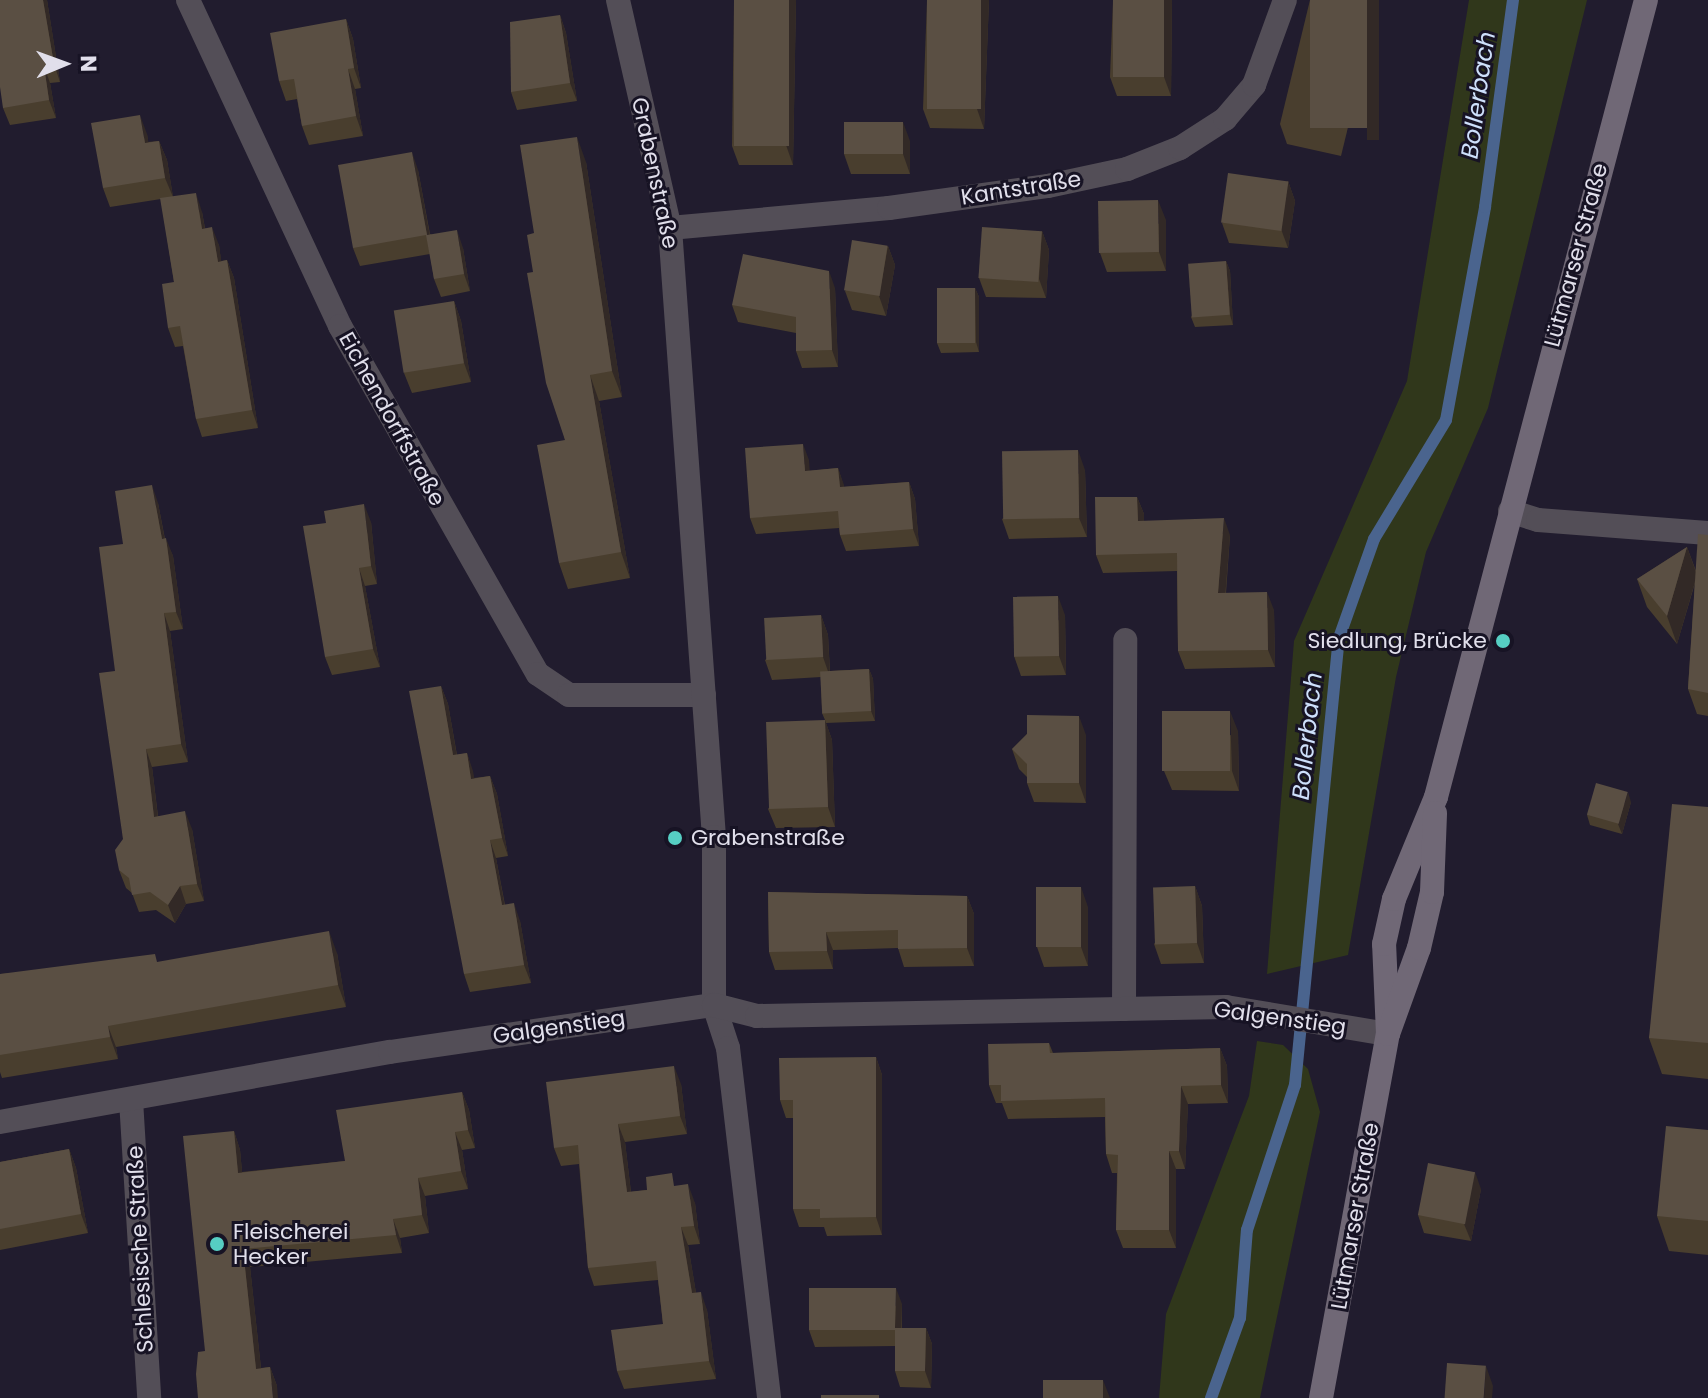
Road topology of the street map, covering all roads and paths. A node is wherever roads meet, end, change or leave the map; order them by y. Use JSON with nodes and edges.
{"nodes":[{"id":1,"x":188,"y":0,"type":"edge"},
{"id":2,"x":618,"y":0,"type":"edge"},
{"id":3,"x":1285,"y":0,"type":"edge"},
{"id":4,"x":1646,"y":0,"type":"edge"},
{"id":5,"x":670,"y":228,"type":"junction"},
{"id":6,"x":1510,"y":511,"type":"junction"},
{"id":7,"x":1708,"y":533,"type":"edge"},
{"id":8,"x":1125,"y":640,"type":"dead end"},
{"id":9,"x":704,"y":695,"type":"junction"},
{"id":10,"x":1436,"y":797,"type":"junction"},
{"id":11,"x":714,"y":1005,"type":"junction"},
{"id":12,"x":1124,"y":1009,"type":"junction"},
{"id":13,"x":1388,"y":1034,"type":"junction"},
{"id":14,"x":131,"y":1100,"type":"junction"},
{"id":15,"x":0,"y":1122,"type":"edge"},
{"id":16,"x":149,"y":1398,"type":"edge"},
{"id":17,"x":769,"y":1398,"type":"edge"},
{"id":18,"x":1321,"y":1398,"type":"edge"}],
"edges":[{"from":1,"to":9,"type":"street","name":"Eichendorffstraße"},
{"from":2,"to":5,"type":"street","name":"Grabenstraße"},
{"from":3,"to":5,"type":"street","name":"Kantstraße"},
{"from":4,"to":6,"type":"main road","name":"Lütmarser Straße"},
{"from":5,"to":9,"type":"street","name":"Grabenstraße"},
{"from":6,"to":7,"type":"street"},
{"from":6,"to":10,"type":"main road","name":"Lütmarser Straße"},
{"from":8,"to":12,"type":"street"},
{"from":9,"to":11,"type":"street","name":"Grabenstraße"},
{"from":10,"to":13,"type":"main road","name":"Lütmarser Straße"},
{"from":10,"to":13,"type":"main road","name":"Lütmarser Straße"},
{"from":11,"to":12,"type":"street","name":"Galgenstieg"},
{"from":11,"to":14,"type":"street","name":"Galgenstieg"},
{"from":11,"to":17,"type":"street","name":"Grabenstraße"},
{"from":12,"to":13,"type":"street","name":"Galgenstieg"},
{"from":13,"to":18,"type":"main road","name":"Lütmarser Straße"},
{"from":14,"to":15,"type":"street","name":"Galgenstieg"},
{"from":14,"to":16,"type":"street","name":"Schlesische Straße"}]}
